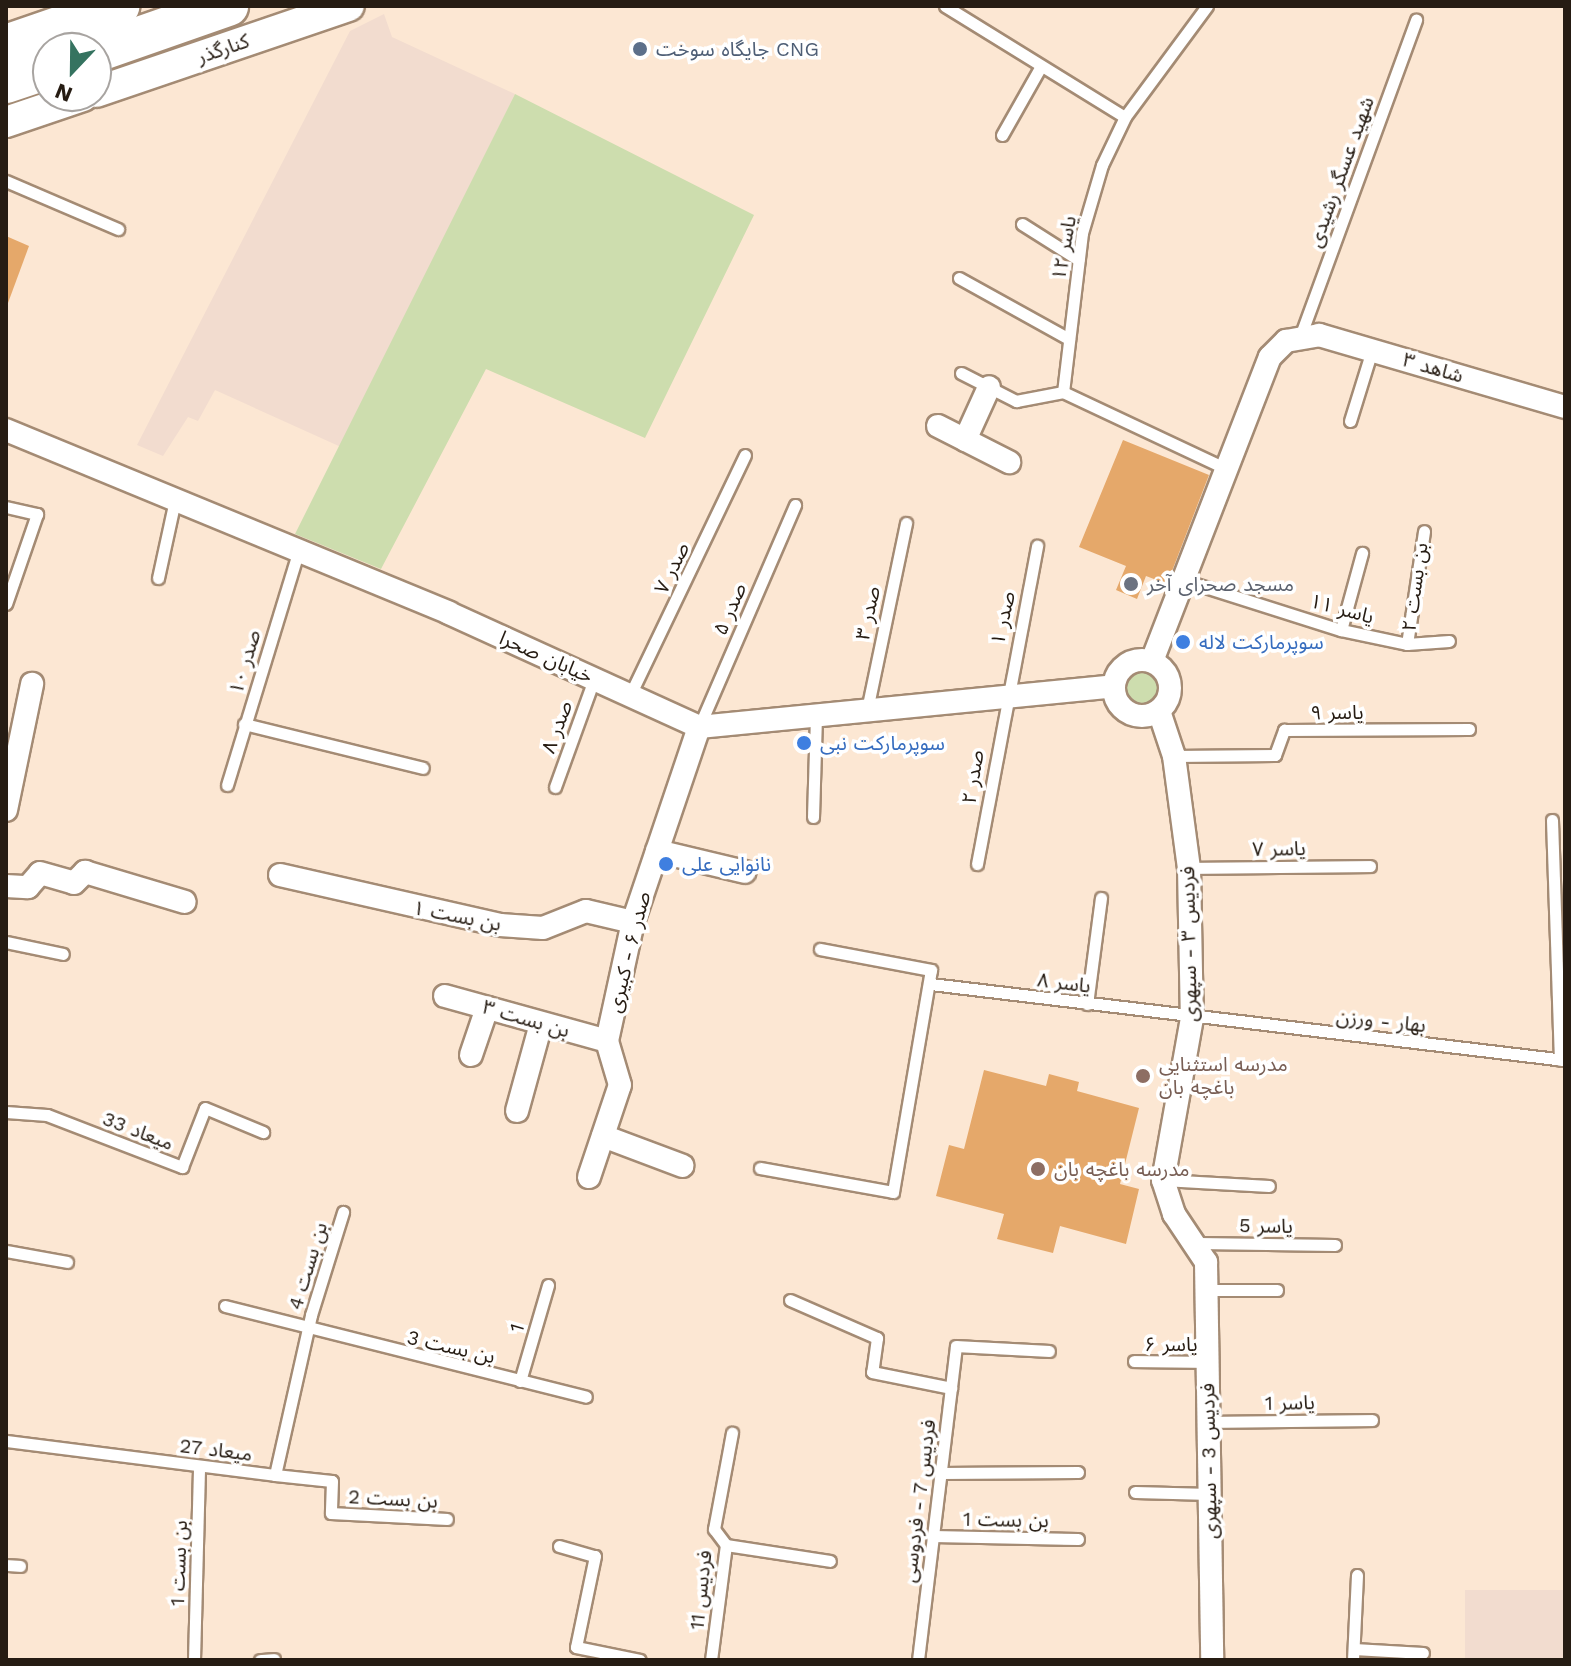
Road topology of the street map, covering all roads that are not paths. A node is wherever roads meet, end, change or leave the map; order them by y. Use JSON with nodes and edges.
{"nodes":[{"id":1,"x":119,"y":6,"type":"edge"},
{"id":2,"x":228,"y":6,"type":"edge"},
{"id":3,"x":349,"y":6,"type":"edge"},
{"id":4,"x":945,"y":6,"type":"edge"},
{"id":5,"x":1207,"y":6,"type":"edge"},
{"id":6,"x":1416,"y":20,"type":"dead end"},
{"id":7,"x":6,"y":45,"type":"edge"},
{"id":8,"x":112,"y":46,"type":"edge"},
{"id":9,"x":1041,"y":66,"type":"junction"},
{"id":10,"x":32,"y":74,"type":"edge"},
{"id":11,"x":6,"y":83,"type":"edge"},
{"id":12,"x":112,"y":87,"type":"edge"},
{"id":13,"x":36,"y":112,"type":"edge"},
{"id":14,"x":1125,"y":117,"type":"junction"},
{"id":15,"x":6,"y":122,"type":"edge"},
{"id":16,"x":1002,"y":135,"type":"dead end"},
{"id":17,"x":6,"y":181,"type":"edge"},
{"id":18,"x":1022,"y":224,"type":"dead end"},
{"id":19,"x":118,"y":229,"type":"dead end"},
{"id":20,"x":1079,"y":260,"type":"junction"},
{"id":21,"x":959,"y":278,"type":"dead end"},
{"id":22,"x":1300,"y":337,"type":"junction"},
{"id":23,"x":1069,"y":339,"type":"junction"},
{"id":24,"x":1372,"y":350,"type":"junction"},
{"id":25,"x":961,"y":373,"type":"dead end"},
{"id":26,"x":989,"y":387,"type":"junction"},
{"id":27,"x":1063,"y":392,"type":"junction"},
{"id":28,"x":1565,"y":407,"type":"edge"},
{"id":29,"x":1350,"y":421,"type":"dead end"},
{"id":30,"x":938,"y":426,"type":"dead end"},
{"id":31,"x":6,"y":430,"type":"edge"},
{"id":32,"x":965,"y":440,"type":"junction"},
{"id":33,"x":745,"y":455,"type":"dead end"},
{"id":34,"x":1009,"y":462,"type":"dead end"},
{"id":35,"x":1227,"y":469,"type":"junction"},
{"id":36,"x":175,"y":500,"type":"junction"},
{"id":37,"x":795,"y":505,"type":"dead end"},
{"id":38,"x":6,"y":507,"type":"edge"},
{"id":39,"x":906,"y":523,"type":"dead end"},
{"id":40,"x":1424,"y":531,"type":"dead end"},
{"id":41,"x":1037,"y":546,"type":"dead end"},
{"id":42,"x":299,"y":550,"type":"junction"},
{"id":43,"x":1362,"y":553,"type":"dead end"},
{"id":44,"x":158,"y":578,"type":"dead end"},
{"id":45,"x":1182,"y":580,"type":"junction"},
{"id":46,"x":6,"y":604,"type":"edge"},
{"id":47,"x":1341,"y":630,"type":"junction"},
{"id":48,"x":1449,"y":641,"type":"dead end"},
{"id":49,"x":1407,"y":644,"type":"junction"},
{"id":50,"x":1152,"y":661,"type":"junction"},
{"id":51,"x":594,"y":679,"type":"junction"},
{"id":52,"x":32,"y":684,"type":"dead end"},
{"id":53,"x":1114,"y":686,"type":"junction"},
{"id":54,"x":630,"y":695,"type":"junction"},
{"id":55,"x":1005,"y":697,"type":"junction"},
{"id":56,"x":867,"y":710,"type":"junction"},
{"id":57,"x":1159,"y":711,"type":"junction"},
{"id":58,"x":816,"y":715,"type":"junction"},
{"id":59,"x":244,"y":724,"type":"junction"},
{"id":60,"x":699,"y":727,"type":"junction"},
{"id":61,"x":1469,"y":729,"type":"dead end"},
{"id":62,"x":1174,"y":756,"type":"junction"},
{"id":63,"x":423,"y":768,"type":"dead end"},
{"id":64,"x":227,"y":785,"type":"dead end"},
{"id":65,"x":555,"y":787,"type":"dead end"},
{"id":66,"x":6,"y":810,"type":"edge"},
{"id":67,"x":813,"y":817,"type":"dead end"},
{"id":68,"x":1552,"y":820,"type":"dead end"},
{"id":69,"x":657,"y":851,"type":"junction"},
{"id":70,"x":977,"y":864,"type":"dead end"},
{"id":71,"x":1370,"y":866,"type":"dead end"},
{"id":72,"x":1189,"y":868,"type":"junction"},
{"id":73,"x":745,"y":872,"type":"dead end"},
{"id":74,"x":280,"y":875,"type":"dead end"},
{"id":75,"x":6,"y":886,"type":"edge"},
{"id":76,"x":1101,"y":898,"type":"dead end"},
{"id":77,"x":185,"y":902,"type":"dead end"},
{"id":78,"x":633,"y":922,"type":"junction"},
{"id":79,"x":6,"y":942,"type":"edge"},
{"id":80,"x":820,"y":949,"type":"dead end"},
{"id":81,"x":63,"y":954,"type":"dead end"},
{"id":82,"x":931,"y":984,"type":"junction"},
{"id":83,"x":445,"y":996,"type":"dead end"},
{"id":84,"x":1087,"y":1004,"type":"junction"},
{"id":85,"x":487,"y":1008,"type":"junction"},
{"id":86,"x":1192,"y":1018,"type":"junction"},
{"id":87,"x":541,"y":1024,"type":"junction"},
{"id":88,"x":607,"y":1041,"type":"junction"},
{"id":89,"x":471,"y":1055,"type":"dead end"},
{"id":90,"x":1563,"y":1060,"type":"edge"},
{"id":91,"x":517,"y":1111,"type":"dead end"},
{"id":92,"x":6,"y":1112,"type":"edge"},
{"id":93,"x":263,"y":1132,"type":"dead end"},
{"id":94,"x":603,"y":1136,"type":"junction"},
{"id":95,"x":683,"y":1166,"type":"dead end"},
{"id":96,"x":760,"y":1168,"type":"dead end"},
{"id":97,"x":589,"y":1177,"type":"dead end"},
{"id":98,"x":1163,"y":1180,"type":"junction"},
{"id":99,"x":1269,"y":1186,"type":"dead end"},
{"id":100,"x":343,"y":1212,"type":"dead end"},
{"id":101,"x":1335,"y":1245,"type":"dead end"},
{"id":102,"x":6,"y":1251,"type":"edge"},
{"id":103,"x":1202,"y":1253,"type":"junction"},
{"id":104,"x":67,"y":1262,"type":"dead end"},
{"id":105,"x":548,"y":1285,"type":"dead end"},
{"id":106,"x":1206,"y":1290,"type":"junction"},
{"id":107,"x":1277,"y":1290,"type":"dead end"},
{"id":108,"x":790,"y":1300,"type":"dead end"},
{"id":109,"x":225,"y":1306,"type":"dead end"},
{"id":110,"x":308,"y":1331,"type":"junction"},
{"id":111,"x":1049,"y":1351,"type":"dead end"},
{"id":112,"x":1134,"y":1361,"type":"dead end"},
{"id":113,"x":1208,"y":1362,"type":"junction"},
{"id":114,"x":520,"y":1381,"type":"junction"},
{"id":115,"x":951,"y":1388,"type":"junction"},
{"id":116,"x":586,"y":1397,"type":"dead end"},
{"id":117,"x":1372,"y":1420,"type":"dead end"},
{"id":118,"x":1209,"y":1422,"type":"junction"},
{"id":119,"x":732,"y":1433,"type":"dead end"},
{"id":120,"x":6,"y":1441,"type":"edge"},
{"id":121,"x":199,"y":1466,"type":"junction"},
{"id":122,"x":1078,"y":1472,"type":"dead end"},
{"id":123,"x":941,"y":1473,"type":"junction"},
{"id":124,"x":275,"y":1475,"type":"junction"},
{"id":125,"x":1135,"y":1492,"type":"dead end"},
{"id":126,"x":1210,"y":1494,"type":"junction"},
{"id":127,"x":447,"y":1519,"type":"dead end"},
{"id":128,"x":933,"y":1536,"type":"junction"},
{"id":129,"x":1078,"y":1539,"type":"dead end"},
{"id":130,"x":726,"y":1545,"type":"junction"},
{"id":131,"x":559,"y":1546,"type":"dead end"},
{"id":132,"x":830,"y":1561,"type":"dead end"},
{"id":133,"x":6,"y":1565,"type":"edge"},
{"id":134,"x":20,"y":1566,"type":"dead end"},
{"id":135,"x":1357,"y":1575,"type":"dead end"},
{"id":136,"x":1423,"y":1653,"type":"dead end"},
{"id":137,"x":1354,"y":1655,"type":"edge"},
{"id":138,"x":274,"y":1659,"type":"edge"},
{"id":139,"x":194,"y":1660,"type":"edge"},
{"id":140,"x":260,"y":1660,"type":"edge"},
{"id":141,"x":640,"y":1660,"type":"edge"},
{"id":142,"x":711,"y":1660,"type":"edge"},
{"id":143,"x":918,"y":1660,"type":"edge"},
{"id":144,"x":1212,"y":1660,"type":"edge"}],
"edges":[{"from":1,"to":7,"type":"highway"},
{"from":2,"to":8,"type":"highway"},
{"from":3,"to":12,"type":"street","name":"کنارگذر"},
{"from":4,"to":9,"type":"lane"},
{"from":5,"to":14,"type":"lane","name":"یاسر ۱۲"},
{"from":6,"to":22,"type":"lane","name":"شهید عسگر رشیدی"},
{"from":9,"to":14,"type":"lane"},
{"from":9,"to":16,"type":"lane"},
{"from":10,"to":11,"type":"highway"},
{"from":13,"to":15,"type":"street"},
{"from":14,"to":20,"type":"lane","name":"یاسر ۱۲"},
{"from":17,"to":19,"type":"lane"},
{"from":18,"to":20,"type":"lane"},
{"from":20,"to":23,"type":"lane","name":"یاسر ۱۲"},
{"from":21,"to":23,"type":"lane"},
{"from":22,"to":24,"type":"street","name":"شاهد ۳"},
{"from":22,"to":35,"type":"street"},
{"from":23,"to":27,"type":"lane","name":"یاسر ۱۲"},
{"from":24,"to":28,"type":"street","name":"شاهد ۳"},
{"from":24,"to":29,"type":"lane"},
{"from":25,"to":26,"type":"lane"},
{"from":26,"to":27,"type":"lane"},
{"from":26,"to":32,"type":"street"},
{"from":27,"to":35,"type":"lane"},
{"from":30,"to":32,"type":"street"},
{"from":31,"to":36,"type":"street","name":"خیابان صحرا"},
{"from":32,"to":34,"type":"street"},
{"from":33,"to":54,"type":"lane","name":"صدر ۷"},
{"from":35,"to":45,"type":"street"},
{"from":36,"to":42,"type":"street","name":"خیابان صحرا"},
{"from":36,"to":44,"type":"lane"},
{"from":37,"to":60,"type":"lane","name":"صدر ۵"},
{"from":38,"to":46,"type":"lane"},
{"from":39,"to":56,"type":"lane","name":"صدر ۳"},
{"from":40,"to":49,"type":"lane","name":"بن بست ۲"},
{"from":41,"to":55,"type":"lane","name":"صدر ۱"},
{"from":42,"to":51,"type":"street","name":"خیابان صحرا"},
{"from":42,"to":59,"type":"lane","name":"صدر ۱۰"},
{"from":43,"to":47,"type":"lane"},
{"from":45,"to":47,"type":"lane","name":"یاسر ۱۱"},
{"from":45,"to":50,"type":"street"},
{"from":47,"to":49,"type":"lane","name":"یاسر ۱۱"},
{"from":48,"to":49,"type":"lane","name":"یاسر ۱۱"},
{"from":50,"to":53,"type":"street"},
{"from":50,"to":57,"type":"street"},
{"from":51,"to":54,"type":"street","name":"خیابان صحرا"},
{"from":51,"to":65,"type":"lane","name":"صدر ۸"},
{"from":52,"to":66,"type":"street"},
{"from":53,"to":55,"type":"street"},
{"from":53,"to":57,"type":"street"},
{"from":54,"to":60,"type":"street","name":"خیابان صحرا"},
{"from":55,"to":56,"type":"street"},
{"from":55,"to":70,"type":"lane","name":"صدر ۲"},
{"from":56,"to":58,"type":"street"},
{"from":57,"to":62,"type":"street","name":"فردیس ۳ - سپهری"},
{"from":58,"to":60,"type":"street"},
{"from":58,"to":67,"type":"lane"},
{"from":59,"to":63,"type":"lane"},
{"from":59,"to":64,"type":"lane","name":"صدر ۱۰"},
{"from":60,"to":69,"type":"street","name":"صدر ۶ - کبیری"},
{"from":61,"to":62,"type":"lane","name":"یاسر ۹"},
{"from":62,"to":72,"type":"street","name":"فردیس ۳ - سپهری"},
{"from":68,"to":90,"type":"lane"},
{"from":69,"to":73,"type":"street"},
{"from":69,"to":78,"type":"street","name":"صدر ۶ - کبیری"},
{"from":71,"to":72,"type":"lane","name":"یاسر ۷"},
{"from":72,"to":86,"type":"street","name":"فردیس ۳ - سپهری"},
{"from":74,"to":78,"type":"street","name":"بن بست ۱"},
{"from":75,"to":77,"type":"street"},
{"from":76,"to":84,"type":"lane"},
{"from":78,"to":88,"type":"street","name":"صدر ۶ - کبیری"},
{"from":79,"to":81,"type":"lane"},
{"from":80,"to":82,"type":"lane"},
{"from":82,"to":84,"type":"lane","name":"یاسر ۸"},
{"from":82,"to":96,"type":"lane"},
{"from":83,"to":85,"type":"street","name":"بن بست ۳"},
{"from":84,"to":86,"type":"lane","name":"یاسر ۸"},
{"from":85,"to":87,"type":"street","name":"بن بست ۳"},
{"from":85,"to":89,"type":"street"},
{"from":86,"to":90,"type":"lane","name":"بهار - ورزن"},
{"from":86,"to":98,"type":"street","name":"فردیس ۳ - سپهری"},
{"from":87,"to":88,"type":"street","name":"بن بست ۳"},
{"from":87,"to":91,"type":"street"},
{"from":88,"to":94,"type":"street","name":"صدر ۶ - کبیری"},
{"from":92,"to":93,"type":"lane","name":"میعاد 33"},
{"from":94,"to":95,"type":"street"},
{"from":94,"to":97,"type":"street","name":"صدر ۶ - کبیری"},
{"from":98,"to":99,"type":"lane"},
{"from":98,"to":103,"type":"street"},
{"from":100,"to":110,"type":"lane","name":"بن بست 4"},
{"from":101,"to":103,"type":"lane","name":"یاسر 5"},
{"from":102,"to":104,"type":"lane"},
{"from":103,"to":106,"type":"street","name":"فردیس 3 - سپهری"},
{"from":105,"to":114,"type":"lane","name":"1"},
{"from":106,"to":107,"type":"lane"},
{"from":106,"to":113,"type":"street","name":"فردیس 3 - سپهری"},
{"from":108,"to":115,"type":"lane"},
{"from":109,"to":110,"type":"lane","name":"بن بست 3"},
{"from":110,"to":114,"type":"lane","name":"بن بست 3"},
{"from":110,"to":124,"type":"lane","name":"میعاد 27"},
{"from":111,"to":115,"type":"lane","name":"فردیس 7 - فردوسی"},
{"from":112,"to":113,"type":"lane","name":"یاسر ۶"},
{"from":113,"to":118,"type":"street","name":"فردیس 3 - سپهری"},
{"from":114,"to":116,"type":"lane","name":"بن بست 3"},
{"from":115,"to":123,"type":"lane","name":"فردیس 7 - فردوسی"},
{"from":117,"to":118,"type":"lane","name":"یاسر 1"},
{"from":118,"to":126,"type":"street","name":"فردیس 3 - سپهری"},
{"from":119,"to":130,"type":"lane","name":"فردیس 11"},
{"from":120,"to":121,"type":"lane","name":"میعاد 27"},
{"from":121,"to":124,"type":"lane","name":"میعاد 27"},
{"from":121,"to":139,"type":"lane","name":"بن بست 1"},
{"from":122,"to":123,"type":"lane"},
{"from":123,"to":128,"type":"lane","name":"فردیس 7 - فردوسی"},
{"from":124,"to":127,"type":"lane","name":"بن بست 2"},
{"from":125,"to":126,"type":"lane"},
{"from":126,"to":144,"type":"street","name":"فردیس 3 - سپهری"},
{"from":128,"to":129,"type":"lane","name":"بن بست 1"},
{"from":128,"to":143,"type":"lane","name":"فردیس 7 - فردوسی"},
{"from":130,"to":132,"type":"lane"},
{"from":130,"to":142,"type":"lane","name":"فردیس 11"},
{"from":131,"to":141,"type":"lane"},
{"from":133,"to":134,"type":"lane"},
{"from":135,"to":137,"type":"lane"},
{"from":136,"to":137,"type":"lane"},
{"from":138,"to":140,"type":"lane"}]}
